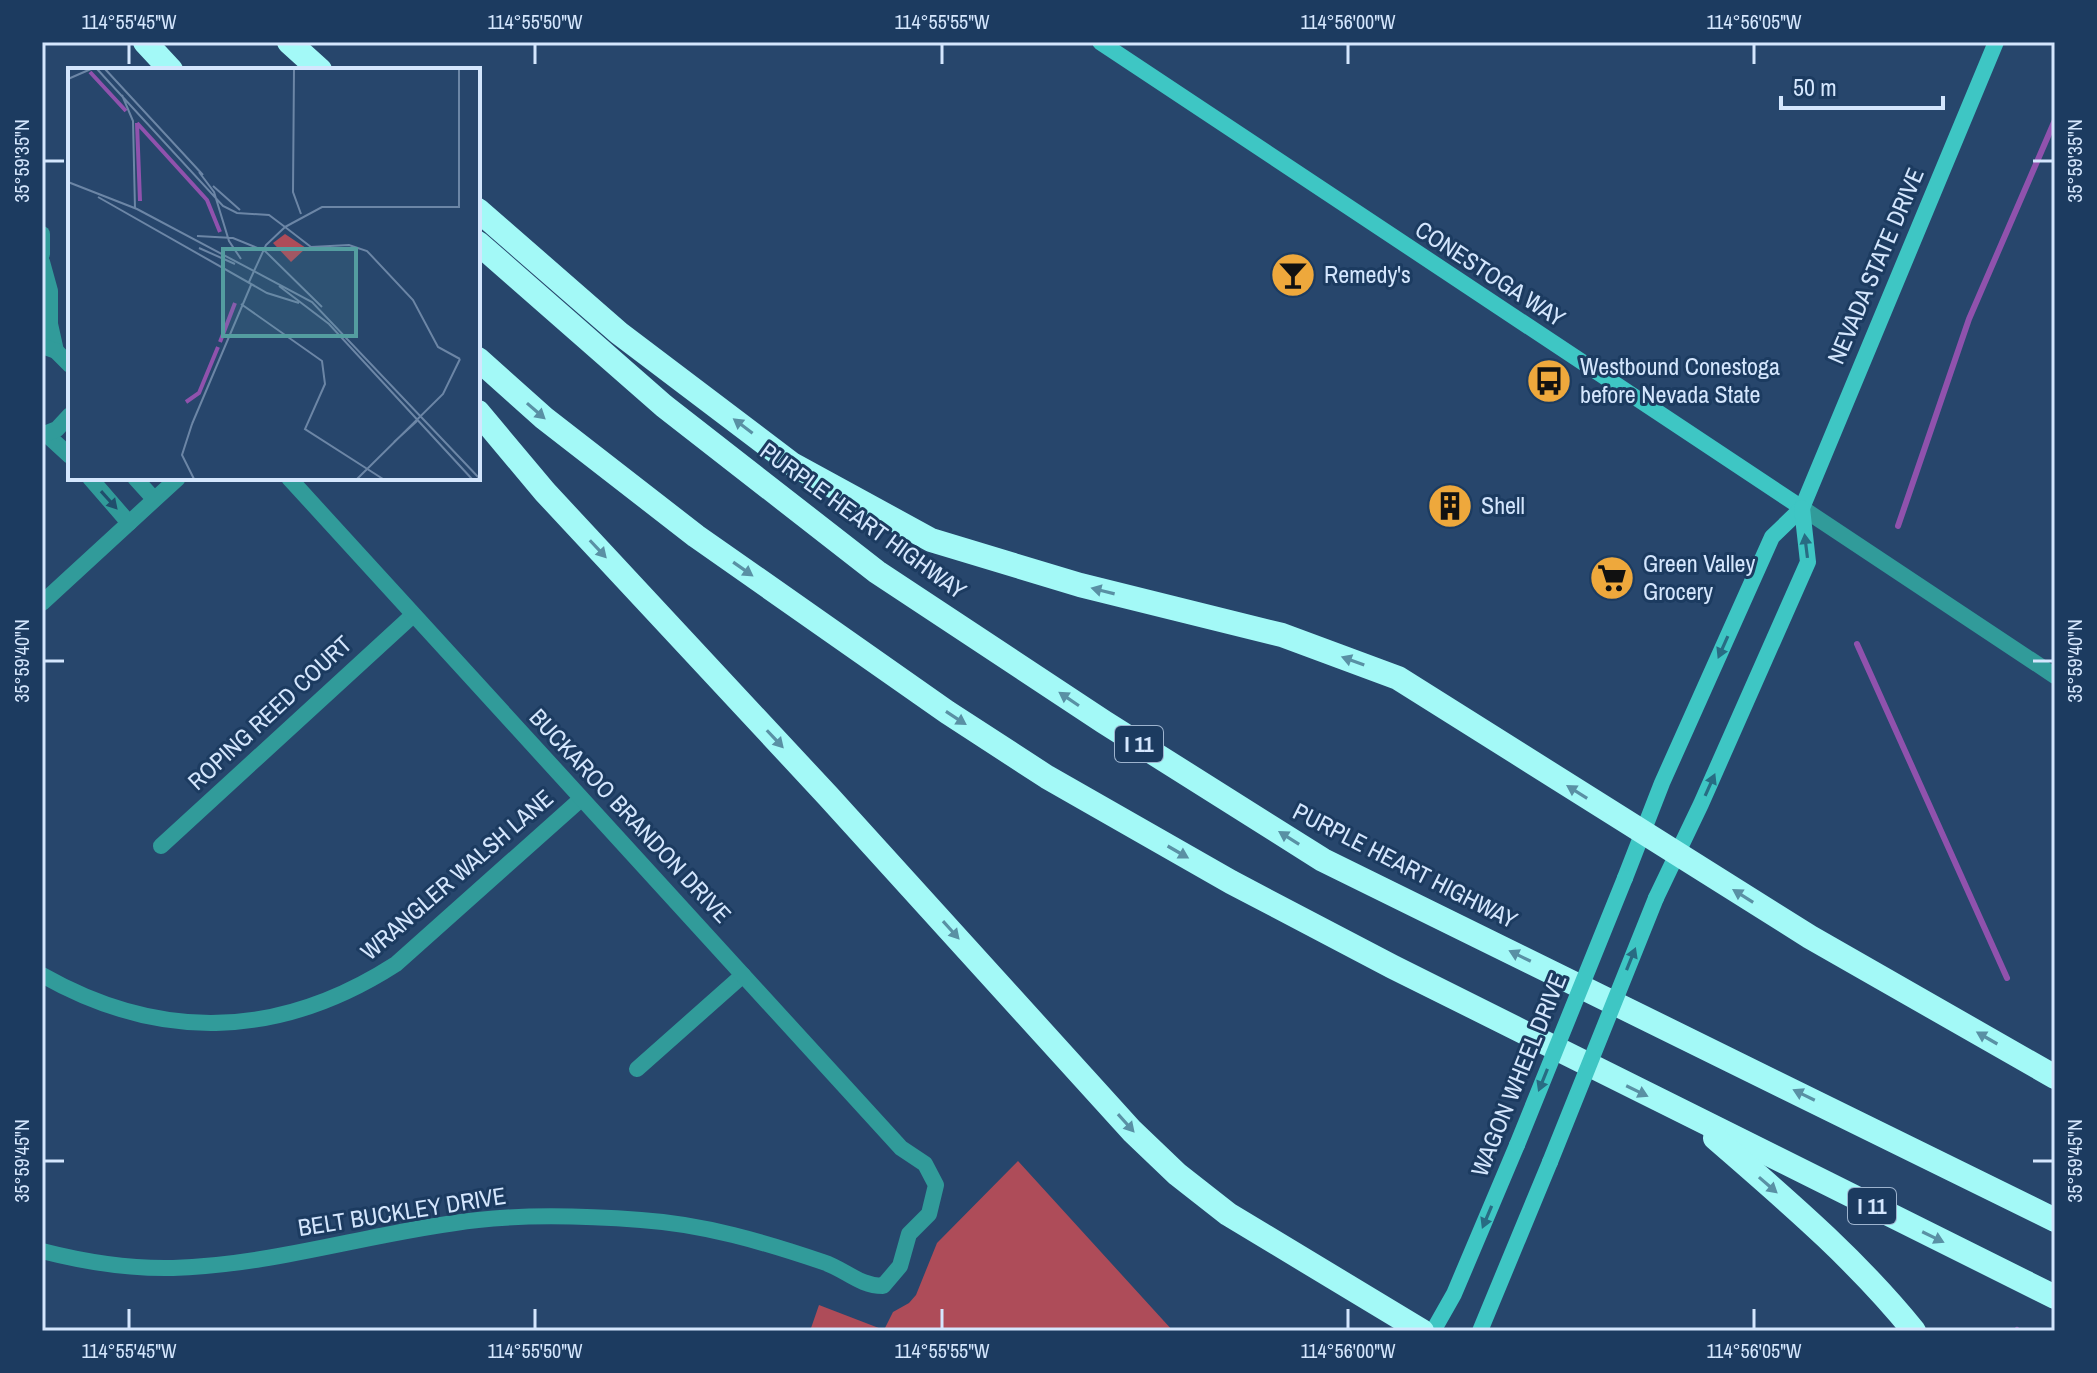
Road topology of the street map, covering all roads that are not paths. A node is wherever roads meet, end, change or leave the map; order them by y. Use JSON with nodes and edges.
{"nodes":[{"id":1,"x":145,"y":42,"type":"edge"},
{"id":2,"x":273,"y":42,"type":"edge"},
{"id":3,"x":289,"y":42,"type":"edge"},
{"id":4,"x":1100,"y":42,"type":"edge"},
{"id":5,"x":1996,"y":42,"type":"edge"},
{"id":6,"x":169,"y":68,"type":"edge"},
{"id":7,"x":299,"y":68,"type":"edge"},
{"id":8,"x":318,"y":68,"type":"edge"},
{"id":9,"x":480,"y":212,"type":"edge"},
{"id":10,"x":42,"y":234,"type":"edge"},
{"id":11,"x":480,"y":245,"type":"edge"},
{"id":12,"x":42,"y":254,"type":"edge"},
{"id":13,"x":42,"y":262,"type":"edge"},
{"id":14,"x":49,"y":349,"type":"edge"},
{"id":15,"x":480,"y":361,"type":"edge"},
{"id":16,"x":68,"y":363,"type":"edge"},
{"id":17,"x":480,"y":414,"type":"edge"},
{"id":18,"x":68,"y":417,"type":"edge"},
{"id":19,"x":44,"y":434,"type":"edge"},
{"id":20,"x":68,"y":454,"type":"edge"},
{"id":21,"x":92,"y":480,"type":"edge"},
{"id":22,"x":137,"y":480,"type":"edge"},
{"id":23,"x":176,"y":480,"type":"edge"},
{"id":24,"x":291,"y":480,"type":"edge"},
{"id":25,"x":154,"y":499,"type":"junction"},
{"id":26,"x":1802,"y":508,"type":"junction"},
{"id":27,"x":129,"y":523,"type":"junction"},
{"id":28,"x":42,"y":603,"type":"edge"},
{"id":29,"x":413,"y":615,"type":"junction"},
{"id":30,"x":2055,"y":676,"type":"edge"},
{"id":31,"x":581,"y":799,"type":"junction"},
{"id":32,"x":1643,"y":834,"type":"junction"},
{"id":33,"x":161,"y":846,"type":"dead end"},
{"id":34,"x":1676,"y":855,"type":"junction"},
{"id":35,"x":42,"y":975,"type":"edge"},
{"id":36,"x":743,"y":975,"type":"junction"},
{"id":37,"x":637,"y":1069,"type":"dead end"},
{"id":38,"x":2055,"y":1077,"type":"edge"},
{"id":39,"x":1688,"y":1115,"type":"junction"},
{"id":40,"x":1874,"y":1130,"type":"junction"},
{"id":41,"x":936,"y":1185,"type":"joint"},
{"id":42,"x":2055,"y":1209,"type":"edge"},
{"id":43,"x":2055,"y":1220,"type":"edge"},
{"id":44,"x":42,"y":1251,"type":"edge"},
{"id":45,"x":2055,"y":1297,"type":"edge"},
{"id":46,"x":1422,"y":1331,"type":"edge"},
{"id":47,"x":1433,"y":1331,"type":"edge"},
{"id":48,"x":1480,"y":1331,"type":"edge"},
{"id":49,"x":1914,"y":1331,"type":"edge"}],
"edges":[{"from":1,"to":6,"type":"highway"},
{"from":2,"to":7,"type":"highway"},
{"from":3,"to":8,"type":"highway"},
{"from":4,"to":26,"type":"street","name":"CONESTOGA WAY"},
{"from":5,"to":26,"type":"street","name":"NEVADA STATE DRIVE"},
{"from":32,"to":9,"type":"highway","one_way":true},
{"from":10,"to":12,"type":"street"},
{"from":40,"to":11,"type":"highway","name":"PURPLE HEART HIGHWAY","number":"I 11","one_way":true},
{"from":13,"to":14,"type":"street"},
{"from":14,"to":16,"type":"street"},
{"from":15,"to":39,"type":"highway","number":"I 11","one_way":true},
{"from":17,"to":46,"type":"highway","one_way":true},
{"from":18,"to":19,"type":"street"},
{"from":19,"to":20,"type":"street"},
{"from":21,"to":27,"type":"street","one_way":true},
{"from":22,"to":25,"type":"street"},
{"from":23,"to":25,"type":"street"},
{"from":24,"to":29,"type":"street","name":"BUCKAROO BRANDON DRIVE"},
{"from":25,"to":27,"type":"street"},
{"from":26,"to":30,"type":"street","name":"CONESTOGA WAY"},
{"from":26,"to":32,"type":"street","name":"NEVADA STATE DRIVE","one_way":true},
{"from":34,"to":26,"type":"street","name":"NEVADA STATE DRIVE","one_way":true},
{"from":27,"to":28,"type":"street"},
{"from":29,"to":31,"type":"street","name":"BUCKAROO BRANDON DRIVE"},
{"from":29,"to":33,"type":"street","name":"ROPING REED COURT"},
{"from":31,"to":35,"type":"street","name":"WRANGLER WALSH LANE"},
{"from":31,"to":36,"type":"street","name":"BUCKAROO BRANDON DRIVE"},
{"from":32,"to":34,"type":"highway"},
{"from":32,"to":47,"type":"street","name":"WAGON WHEEL DRIVE","one_way":true,"bridge":true},
{"from":38,"to":34,"type":"highway","one_way":true},
{"from":48,"to":34,"type":"street","one_way":true,"bridge":true},
{"from":36,"to":37,"type":"street"},
{"from":36,"to":41,"type":"street","name":"BUCKAROO BRANDON DRIVE"},
{"from":39,"to":45,"type":"highway","number":"I 11","one_way":true},
{"from":39,"to":49,"type":"highway","one_way":true},
{"from":40,"to":42,"type":"highway"},
{"from":40,"to":43,"type":"highway","name":"PURPLE HEART HIGHWAY","number":"I 11"},
{"from":41,"to":44,"type":"street","name":"BELT BUCKLEY DRIVE"}]}
